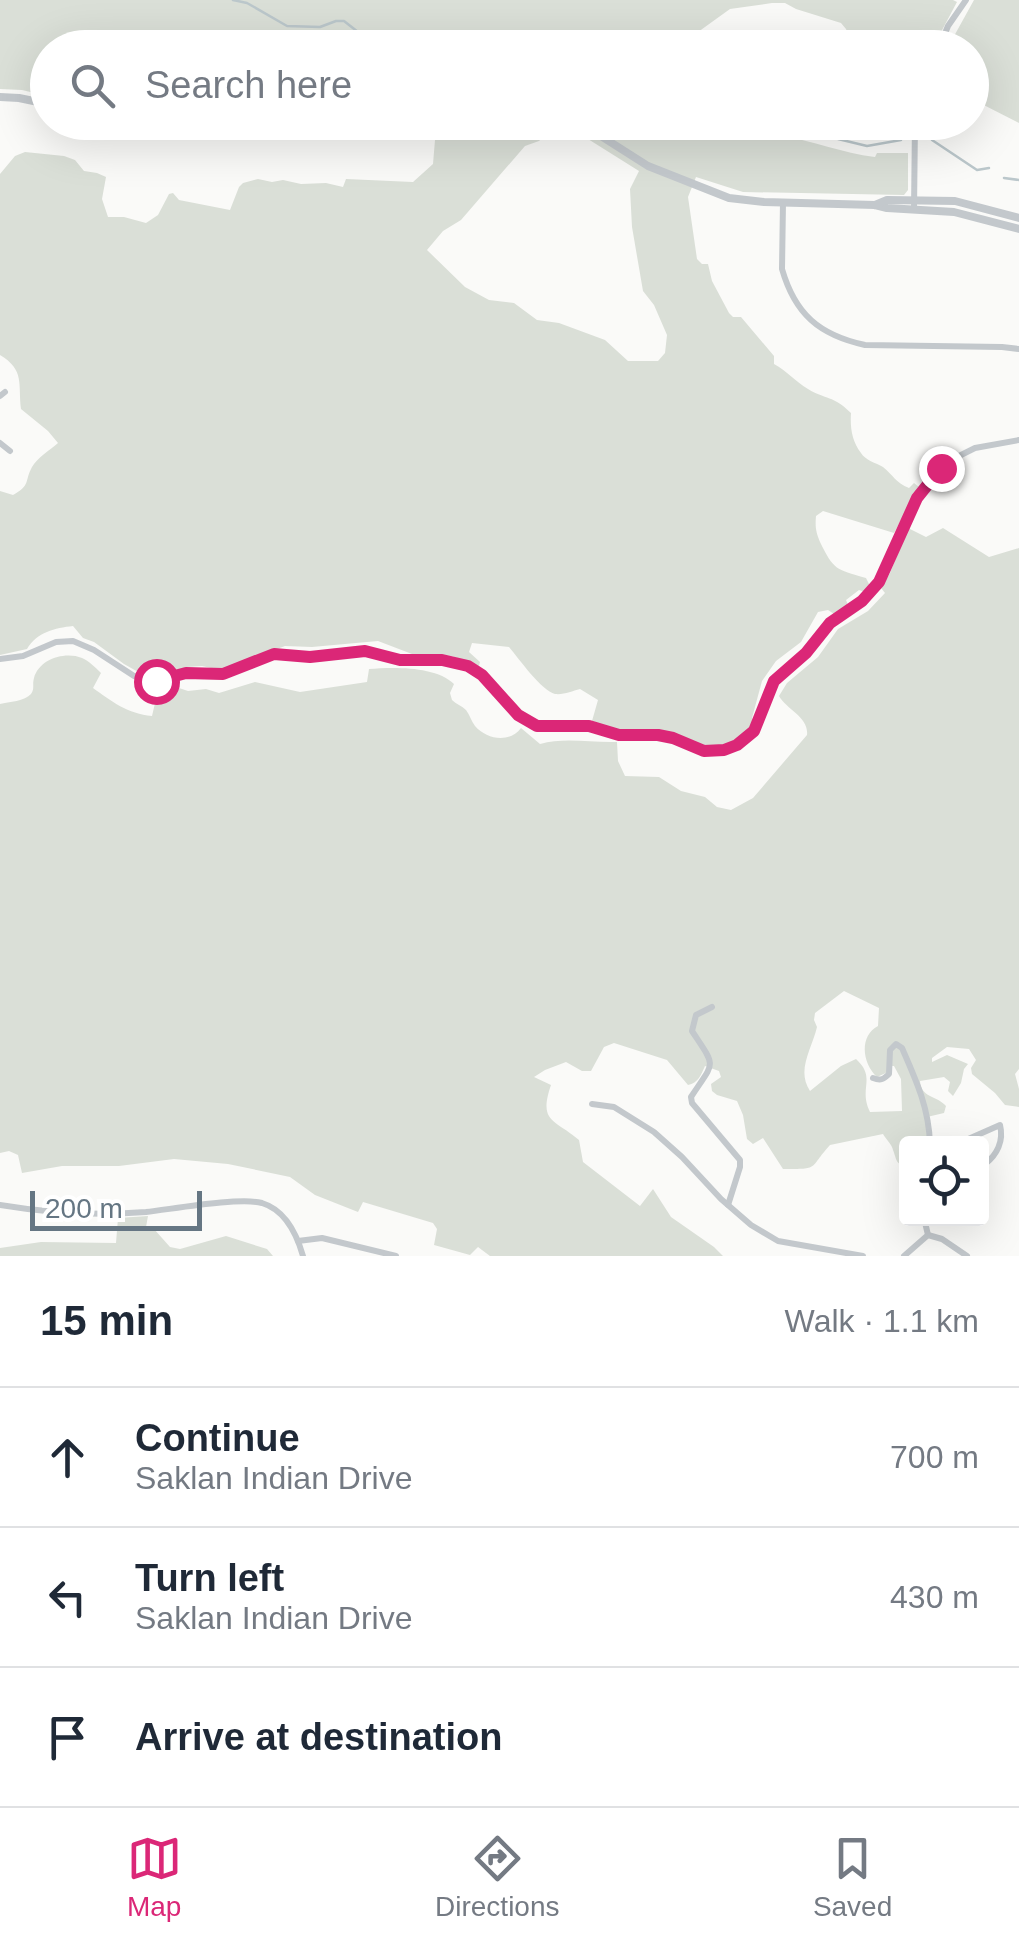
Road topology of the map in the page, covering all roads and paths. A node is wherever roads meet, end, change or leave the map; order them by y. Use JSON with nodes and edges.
{"nodes":[{"id":1,"x":966,"y":0,"type":"edge"},
{"id":2,"x":946,"y":30,"type":"edge"},
{"id":3,"x":0,"y":96,"type":"edge"},
{"id":4,"x":30,"y":100,"type":"edge"},
{"id":5,"x":607,"y":140,"type":"edge"},
{"id":6,"x":915,"y":140,"type":"edge"},
{"id":7,"x":783,"y":202,"type":"junction"},
{"id":8,"x":915,"y":205,"type":"junction"},
{"id":9,"x":1019,"y":218,"type":"edge"},
{"id":10,"x":1019,"y":230,"type":"edge"},
{"id":11,"x":1019,"y":349,"type":"edge"},
{"id":12,"x":1019,"y":440,"type":"edge"},
{"id":13,"x":0,"y":443,"type":"edge"},
{"id":14,"x":10,"y":451,"type":"dead end"},
{"id":15,"x":0,"y":659,"type":"edge"},
{"id":16,"x":712,"y":1007,"type":"dead end"},
{"id":17,"x":873,"y":1078,"type":"dead end"},
{"id":18,"x":592,"y":1104,"type":"dead end"},
{"id":19,"x":930,"y":1136,"type":"edge"},
{"id":20,"x":975,"y":1136,"type":"edge"},
{"id":21,"x":989,"y":1161,"type":"edge"},
{"id":22,"x":0,"y":1206,"type":"edge"},
{"id":23,"x":728,"y":1206,"type":"junction"},
{"id":24,"x":926,"y":1226,"type":"edge"},
{"id":25,"x":928,"y":1235,"type":"junction"},
{"id":26,"x":298,"y":1241,"type":"junction"},
{"id":27,"x":303,"y":1256,"type":"edge"},
{"id":28,"x":396,"y":1256,"type":"edge"},
{"id":29,"x":863,"y":1256,"type":"edge"},
{"id":30,"x":904,"y":1256,"type":"edge"},
{"id":31,"x":967,"y":1256,"type":"edge"}],
"edges":[{"from":1,"to":2,"type":"street"},
{"from":3,"to":4,"type":"street"},
{"from":5,"to":7,"type":"street"},
{"from":6,"to":8,"type":"street"},
{"from":7,"to":8,"type":"street"},
{"from":7,"to":11,"type":"street"},
{"from":8,"to":9,"type":"street"},
{"from":8,"to":10,"type":"street"},
{"from":12,"to":15,"type":"street"},
{"from":13,"to":14,"type":"street"},
{"from":16,"to":23,"type":"street"},
{"from":17,"to":19,"type":"street"},
{"from":18,"to":23,"type":"street"},
{"from":20,"to":21,"type":"street"},
{"from":22,"to":26,"type":"street"},
{"from":23,"to":29,"type":"street"},
{"from":24,"to":25,"type":"street"},
{"from":25,"to":30,"type":"street"},
{"from":25,"to":31,"type":"street"},
{"from":26,"to":27,"type":"street"},
{"from":26,"to":28,"type":"street"}]}
